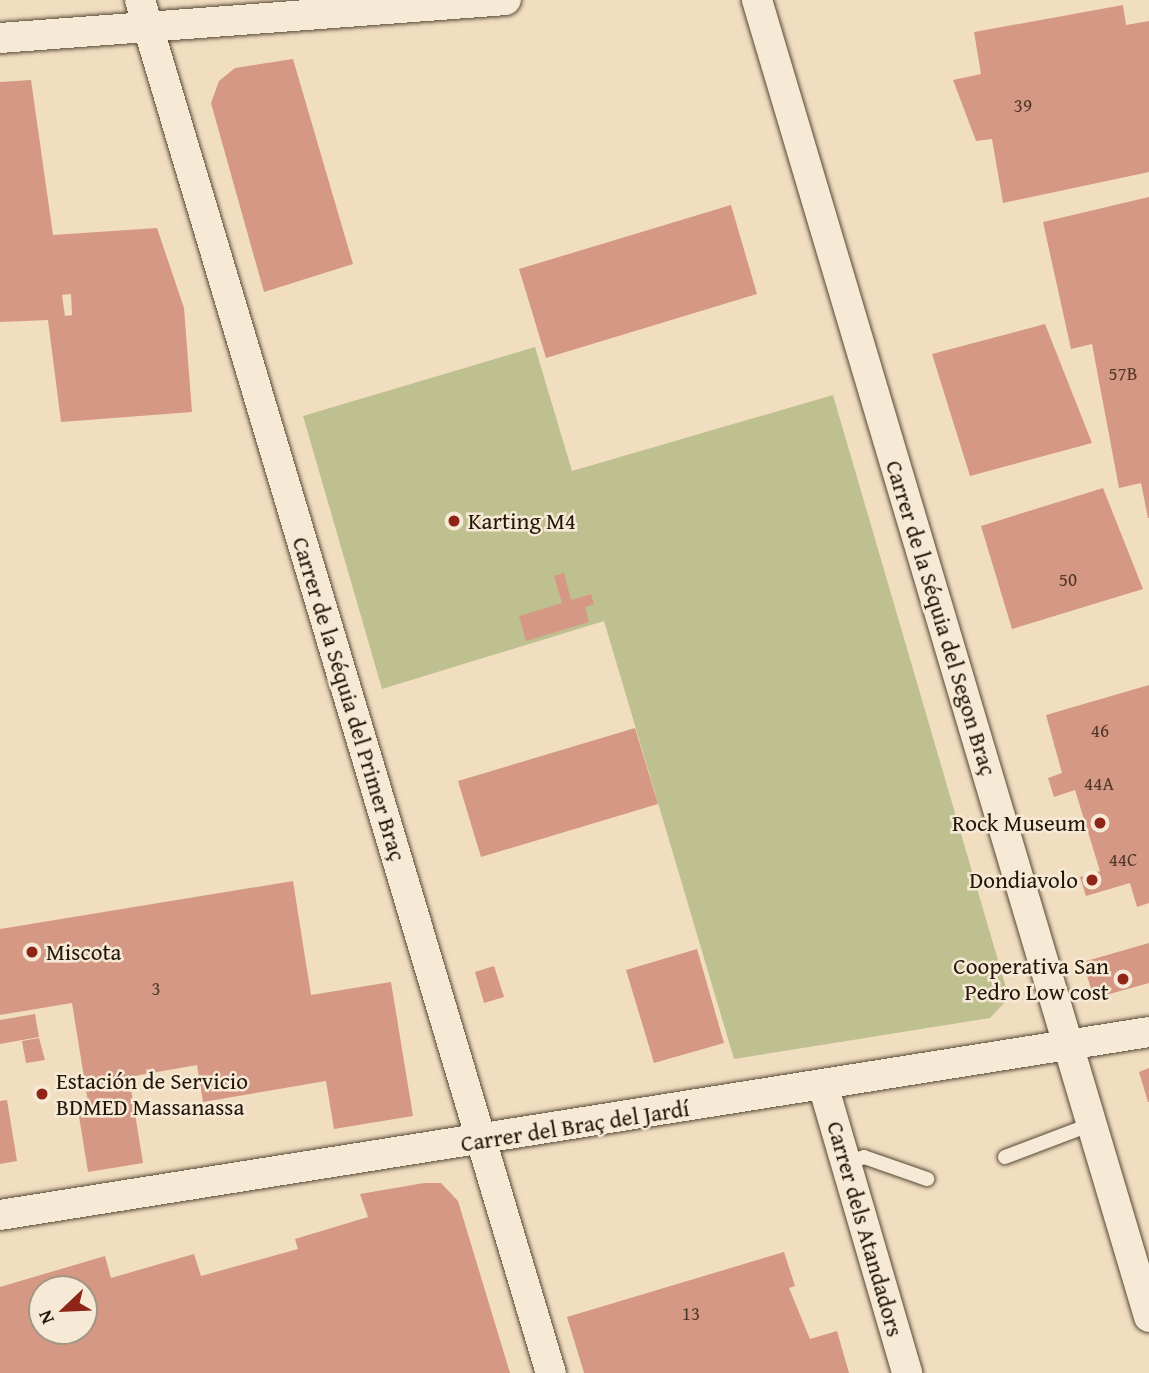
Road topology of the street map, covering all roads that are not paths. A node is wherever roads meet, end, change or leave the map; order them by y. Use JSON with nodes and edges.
{"nodes":[{"id":1,"x":506,"y":0,"type":"edge"},
{"id":2,"x":757,"y":0,"type":"edge"},
{"id":3,"x":143,"y":12,"type":"edge"},
{"id":4,"x":0,"y":38,"type":"edge"},
{"id":5,"x":1149,"y":1032,"type":"edge"},
{"id":6,"x":1069,"y":1044,"type":"junction"},
{"id":7,"x":823,"y":1085,"type":"junction"},
{"id":8,"x":1092,"y":1124,"type":"junction"},
{"id":9,"x":483,"y":1141,"type":"junction"},
{"id":10,"x":1005,"y":1157,"type":"dead end"},
{"id":11,"x":846,"y":1163,"type":"junction"},
{"id":12,"x":928,"y":1180,"type":"dead end"},
{"id":13,"x":0,"y":1215,"type":"edge"},
{"id":14,"x":1149,"y":1317,"type":"edge"},
{"id":15,"x":551,"y":1373,"type":"edge"},
{"id":16,"x":907,"y":1373,"type":"edge"}],
"edges":[{"from":1,"to":3,"type":"street"},
{"from":2,"to":6,"type":"street","name":"Carrer de la Séquia del Segon Braç"},
{"from":3,"to":4,"type":"street"},
{"from":3,"to":9,"type":"street","name":"Carrer de la Séquia del Primer Braç"},
{"from":5,"to":6,"type":"street","name":"Carrer del Braç del Jardí"},
{"from":6,"to":7,"type":"street","name":"Carrer del Braç del Jardí"},
{"from":6,"to":8,"type":"street","name":"Carrer de la Séquia del Segon Braç"},
{"from":7,"to":9,"type":"street","name":"Carrer del Braç del Jardí"},
{"from":7,"to":11,"type":"street","name":"Carrer dels Atandadors"},
{"from":8,"to":10,"type":"lane"},
{"from":8,"to":14,"type":"street","name":"Carrer de la Séquia del Segon Braç"},
{"from":9,"to":13,"type":"street","name":"Carrer del Braç del Jardí"},
{"from":9,"to":15,"type":"street","name":"Carrer de la Séquia del Primer Braç"},
{"from":11,"to":12,"type":"lane"},
{"from":11,"to":16,"type":"street","name":"Carrer dels Atandadors"}]}
